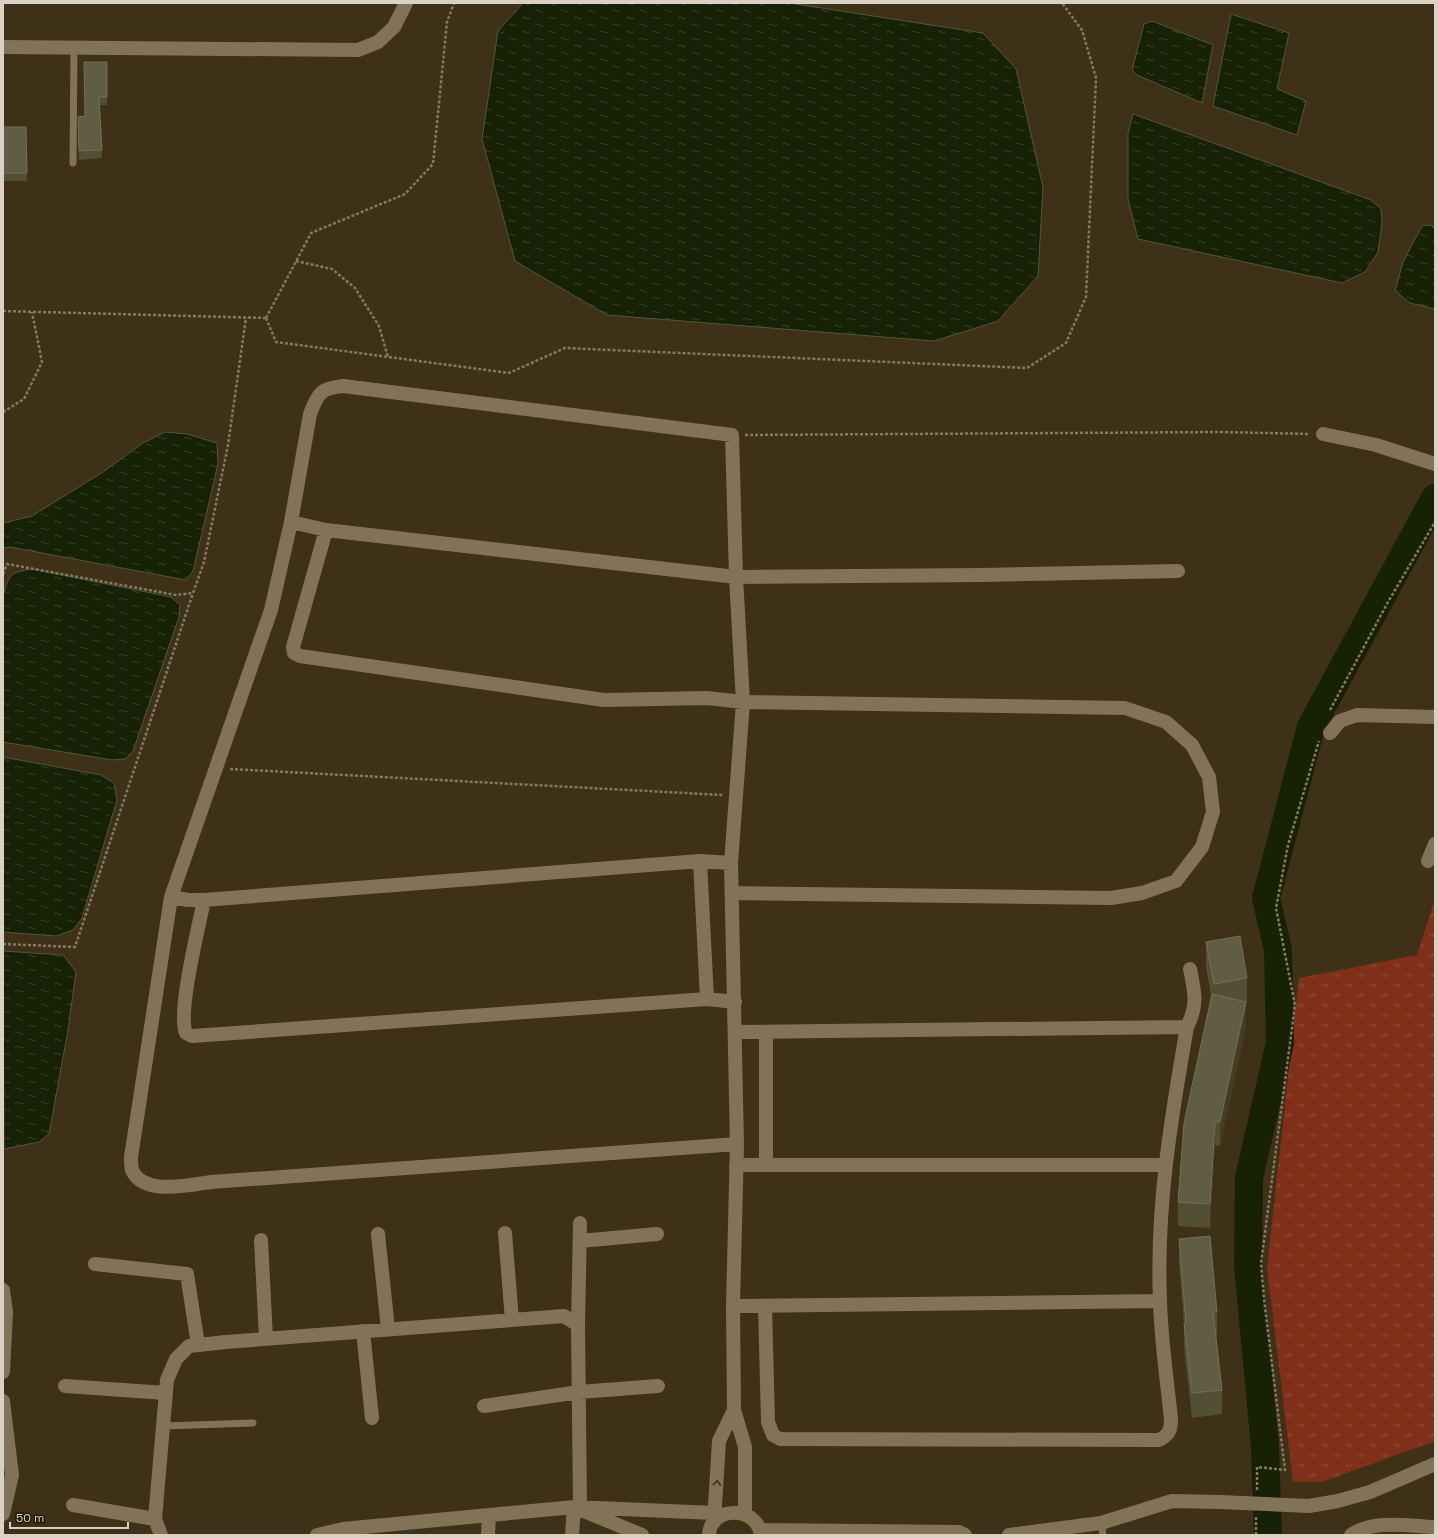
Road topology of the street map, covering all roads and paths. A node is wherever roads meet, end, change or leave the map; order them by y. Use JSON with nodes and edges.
{"nodes":[{"id":1,"x":406,"y":3,"type":"edge"},
{"id":2,"x":454,"y":3,"type":"edge"},
{"id":3,"x":1062,"y":3,"type":"edge"},
{"id":4,"x":3,"y":47,"type":"edge"},
{"id":5,"x":74,"y":47,"type":"junction"},
{"id":6,"x":73,"y":162,"type":"dead end"},
{"id":7,"x":296,"y":261,"type":"junction"},
{"id":8,"x":3,"y":312,"type":"edge"},
{"id":9,"x":32,"y":312,"type":"junction"},
{"id":10,"x":246,"y":318,"type":"junction"},
{"id":11,"x":266,"y":318,"type":"junction"},
{"id":12,"x":388,"y":357,"type":"junction"},
{"id":13,"x":3,"y":412,"type":"edge"},
{"id":14,"x":1323,"y":434,"type":"joint"},
{"id":15,"x":732,"y":435,"type":"junction"},
{"id":16,"x":1434,"y":464,"type":"edge"},
{"id":17,"x":292,"y":522,"type":"junction"},
{"id":18,"x":1435,"y":522,"type":"edge"},
{"id":19,"x":326,"y":530,"type":"junction"},
{"id":20,"x":1178,"y":571,"type":"dead end"},
{"id":21,"x":3,"y":574,"type":"edge"},
{"id":22,"x":736,"y":577,"type":"junction"},
{"id":23,"x":193,"y":593,"type":"junction"},
{"id":24,"x":743,"y":702,"type":"junction"},
{"id":25,"x":1328,"y":715,"type":"dead end"},
{"id":26,"x":1435,"y":717,"type":"edge"},
{"id":27,"x":1326,"y":734,"type":"joint"},
{"id":28,"x":216,"y":769,"type":"junction"},
{"id":29,"x":736,"y":795,"type":"junction"},
{"id":30,"x":1435,"y":844,"type":"edge"},
{"id":31,"x":700,"y":861,"type":"junction"},
{"id":32,"x":1428,"y":861,"type":"dead end"},
{"id":33,"x":732,"y":863,"type":"junction"},
{"id":34,"x":732,"y":893,"type":"junction"},
{"id":35,"x":171,"y":897,"type":"junction"},
{"id":36,"x":204,"y":900,"type":"junction"},
{"id":37,"x":3,"y":944,"type":"edge"},
{"id":38,"x":1190,"y":969,"type":"dead end"},
{"id":39,"x":707,"y":999,"type":"junction"},
{"id":40,"x":735,"y":1002,"type":"junction"},
{"id":41,"x":1188,"y":1027,"type":"junction"},
{"id":42,"x":735,"y":1032,"type":"junction"},
{"id":43,"x":766,"y":1032,"type":"junction"},
{"id":44,"x":737,"y":1144,"type":"junction"},
{"id":45,"x":736,"y":1165,"type":"junction"},
{"id":46,"x":766,"y":1165,"type":"junction"},
{"id":47,"x":1165,"y":1165,"type":"junction"},
{"id":48,"x":580,"y":1223,"type":"dead end"},
{"id":49,"x":505,"y":1233,"type":"dead end"},
{"id":50,"x":378,"y":1234,"type":"dead end"},
{"id":51,"x":657,"y":1234,"type":"dead end"},
{"id":52,"x":261,"y":1240,"type":"dead end"},
{"id":53,"x":580,"y":1241,"type":"junction"},
{"id":54,"x":95,"y":1264,"type":"dead end"},
{"id":55,"x":3,"y":1290,"type":"edge"},
{"id":56,"x":1160,"y":1301,"type":"junction"},
{"id":57,"x":733,"y":1306,"type":"junction"},
{"id":58,"x":765,"y":1306,"type":"junction"},
{"id":59,"x":512,"y":1320,"type":"junction"},
{"id":60,"x":578,"y":1325,"type":"junction"},
{"id":61,"x":388,"y":1329,"type":"junction"},
{"id":62,"x":363,"y":1331,"type":"junction"},
{"id":63,"x":266,"y":1339,"type":"junction"},
{"id":64,"x":198,"y":1345,"type":"junction"},
{"id":65,"x":3,"y":1372,"type":"edge"},
{"id":66,"x":64,"y":1386,"type":"dead end"},
{"id":67,"x":658,"y":1386,"type":"dead end"},
{"id":68,"x":579,"y":1392,"type":"junction"},
{"id":69,"x":166,"y":1393,"type":"junction"},
{"id":70,"x":3,"y":1401,"type":"edge"},
{"id":71,"x":484,"y":1406,"type":"dead end"},
{"id":72,"x":734,"y":1410,"type":"junction"},
{"id":73,"x":372,"y":1418,"type":"dead end"},
{"id":74,"x":253,"y":1423,"type":"dead end"},
{"id":75,"x":163,"y":1426,"type":"junction"},
{"id":76,"x":1435,"y":1464,"type":"edge"},
{"id":77,"x":1257,"y":1467,"type":"dead end"},
{"id":78,"x":72,"y":1505,"type":"dead end"},
{"id":79,"x":577,"y":1507,"type":"junction"},
{"id":80,"x":3,"y":1514,"type":"edge"},
{"id":81,"x":745,"y":1514,"type":"junction"},
{"id":82,"x":489,"y":1515,"type":"junction"},
{"id":83,"x":715,"y":1517,"type":"junction"},
{"id":84,"x":155,"y":1519,"type":"junction"},
{"id":85,"x":1435,"y":1527,"type":"edge"},
{"id":86,"x":1102,"y":1529,"type":"edge"},
{"id":87,"x":359,"y":1531,"type":"edge"},
{"id":88,"x":760,"y":1532,"type":"edge"},
{"id":89,"x":161,"y":1535,"type":"edge"},
{"id":90,"x":317,"y":1535,"type":"edge"},
{"id":91,"x":488,"y":1535,"type":"edge"},
{"id":92,"x":572,"y":1535,"type":"edge"},
{"id":93,"x":642,"y":1535,"type":"edge"},
{"id":94,"x":709,"y":1535,"type":"edge"},
{"id":95,"x":965,"y":1535,"type":"edge"},
{"id":96,"x":1010,"y":1535,"type":"edge"},
{"id":97,"x":1351,"y":1535,"type":"edge"}],
"edges":[{"from":1,"to":5,"type":"street"},
{"from":2,"to":7,"type":"path"},
{"from":3,"to":12,"type":"path"},
{"from":4,"to":5,"type":"street"},
{"from":5,"to":6,"type":"lane"},
{"from":7,"to":11,"type":"path"},
{"from":7,"to":12,"type":"path"},
{"from":8,"to":9,"type":"path"},
{"from":9,"to":10,"type":"path"},
{"from":9,"to":13,"type":"path"},
{"from":10,"to":11,"type":"path"},
{"from":10,"to":23,"type":"path"},
{"from":11,"to":12,"type":"path"},
{"from":14,"to":15,"type":"path"},
{"from":14,"to":16,"type":"street"},
{"from":15,"to":17,"type":"street"},
{"from":15,"to":22,"type":"street"},
{"from":17,"to":19,"type":"street"},
{"from":17,"to":28,"type":"street"},
{"from":18,"to":25,"type":"path"},
{"from":19,"to":22,"type":"street"},
{"from":19,"to":24,"type":"street"},
{"from":20,"to":22,"type":"street"},
{"from":21,"to":23,"type":"path"},
{"from":22,"to":24,"type":"street"},
{"from":23,"to":37,"type":"path"},
{"from":24,"to":29,"type":"street"},
{"from":24,"to":34,"type":"street"},
{"from":26,"to":27,"type":"street"},
{"from":27,"to":77,"type":"path"},
{"from":28,"to":29,"type":"path"},
{"from":28,"to":35,"type":"street"},
{"from":29,"to":33,"type":"street"},
{"from":30,"to":32,"type":"street"},
{"from":31,"to":33,"type":"street"},
{"from":31,"to":36,"type":"street"},
{"from":31,"to":39,"type":"street"},
{"from":33,"to":34,"type":"street"},
{"from":34,"to":40,"type":"street"},
{"from":35,"to":36,"type":"street"},
{"from":35,"to":44,"type":"street"},
{"from":36,"to":39,"type":"street"},
{"from":38,"to":41,"type":"street"},
{"from":39,"to":40,"type":"street"},
{"from":40,"to":42,"type":"street"},
{"from":41,"to":43,"type":"street"},
{"from":41,"to":47,"type":"street"},
{"from":42,"to":43,"type":"street"},
{"from":42,"to":44,"type":"street"},
{"from":43,"to":46,"type":"street"},
{"from":44,"to":45,"type":"street"},
{"from":45,"to":46,"type":"street"},
{"from":45,"to":57,"type":"street"},
{"from":46,"to":47,"type":"street"},
{"from":47,"to":56,"type":"street"},
{"from":48,"to":53,"type":"street"},
{"from":49,"to":59,"type":"street"},
{"from":50,"to":61,"type":"street"},
{"from":51,"to":53,"type":"street"},
{"from":52,"to":63,"type":"street"},
{"from":53,"to":60,"type":"street"},
{"from":54,"to":64,"type":"street"},
{"from":55,"to":65,"type":"street"},
{"from":56,"to":58,"type":"street"},
{"from":56,"to":58,"type":"street"},
{"from":57,"to":58,"type":"street"},
{"from":57,"to":72,"type":"street"},
{"from":59,"to":60,"type":"street"},
{"from":59,"to":61,"type":"street"},
{"from":60,"to":68,"type":"street"},
{"from":61,"to":62,"type":"street"},
{"from":62,"to":63,"type":"street"},
{"from":62,"to":73,"type":"street"},
{"from":63,"to":64,"type":"street"},
{"from":64,"to":69,"type":"street"},
{"from":66,"to":69,"type":"street"},
{"from":67,"to":68,"type":"street"},
{"from":68,"to":71,"type":"street"},
{"from":68,"to":79,"type":"street"},
{"from":69,"to":75,"type":"street"},
{"from":70,"to":80,"type":"street"},
{"from":72,"to":81,"type":"street"},
{"from":83,"to":72,"type":"street","one_way":true},
{"from":74,"to":75,"type":"lane"},
{"from":75,"to":84,"type":"street"},
{"from":76,"to":86,"type":"street"},
{"from":78,"to":84,"type":"street"},
{"from":79,"to":82,"type":"street"},
{"from":79,"to":83,"type":"street"},
{"from":79,"to":92,"type":"street"},
{"from":79,"to":93,"type":"street"},
{"from":81,"to":83,"type":"street"},
{"from":81,"to":88,"type":"street"},
{"from":82,"to":87,"type":"street"},
{"from":82,"to":91,"type":"street"},
{"from":83,"to":94,"type":"street"},
{"from":84,"to":89,"type":"street"},
{"from":85,"to":97,"type":"street"},
{"from":86,"to":96,"type":"street"},
{"from":87,"to":90,"type":"street"},
{"from":88,"to":95,"type":"street"}]}
